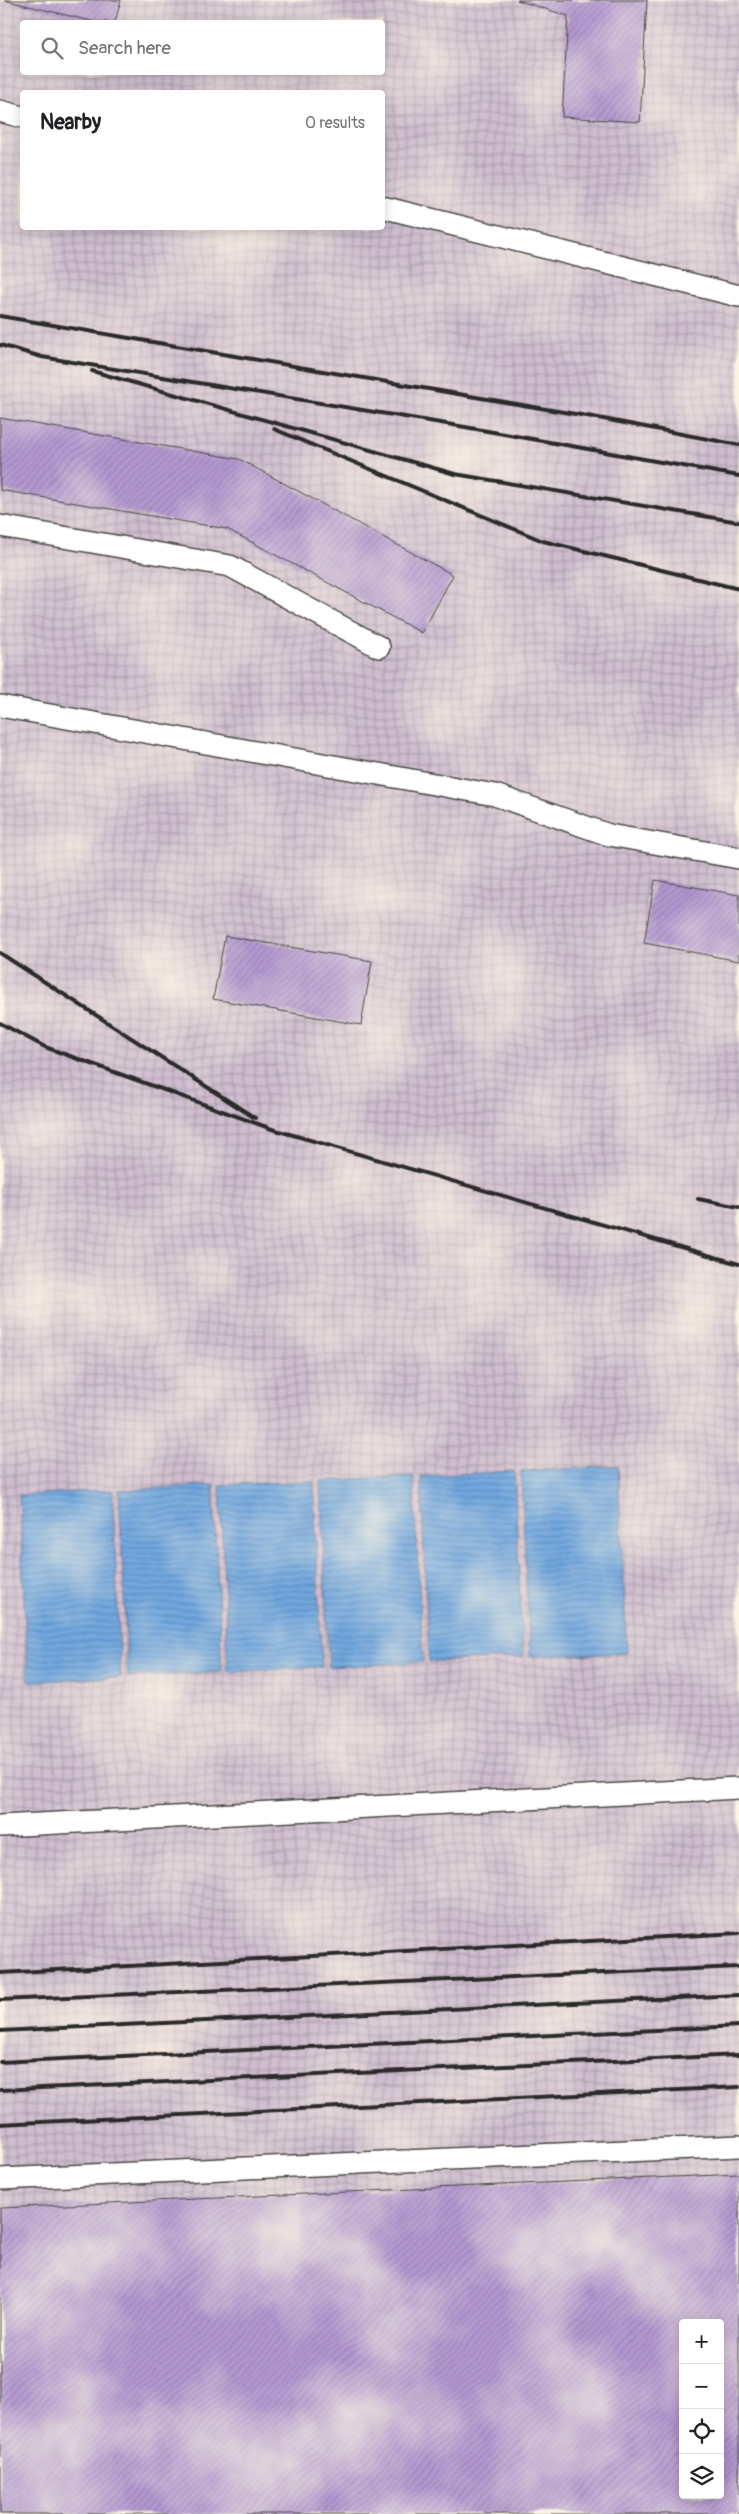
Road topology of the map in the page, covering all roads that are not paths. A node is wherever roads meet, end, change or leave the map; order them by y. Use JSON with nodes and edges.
{"nodes":[{"id":1,"x":0,"y":111,"type":"edge"},
{"id":2,"x":20,"y":116,"type":"edge"},
{"id":3,"x":385,"y":208,"type":"edge"},
{"id":4,"x":739,"y":296,"type":"edge"},
{"id":5,"x":0,"y":526,"type":"edge"},
{"id":6,"x":379,"y":647,"type":"dead end"},
{"id":7,"x":0,"y":706,"type":"edge"},
{"id":8,"x":739,"y":858,"type":"edge"},
{"id":9,"x":739,"y":1788,"type":"edge"},
{"id":10,"x":0,"y":1826,"type":"edge"},
{"id":11,"x":739,"y":2146,"type":"edge"},
{"id":12,"x":0,"y":2179,"type":"edge"}],
"edges":[{"from":1,"to":2,"type":"lane"},
{"from":3,"to":4,"type":"lane"},
{"from":5,"to":6,"type":"lane"},
{"from":7,"to":8,"type":"lane"},
{"from":9,"to":10,"type":"lane"},
{"from":11,"to":12,"type":"lane"}]}
